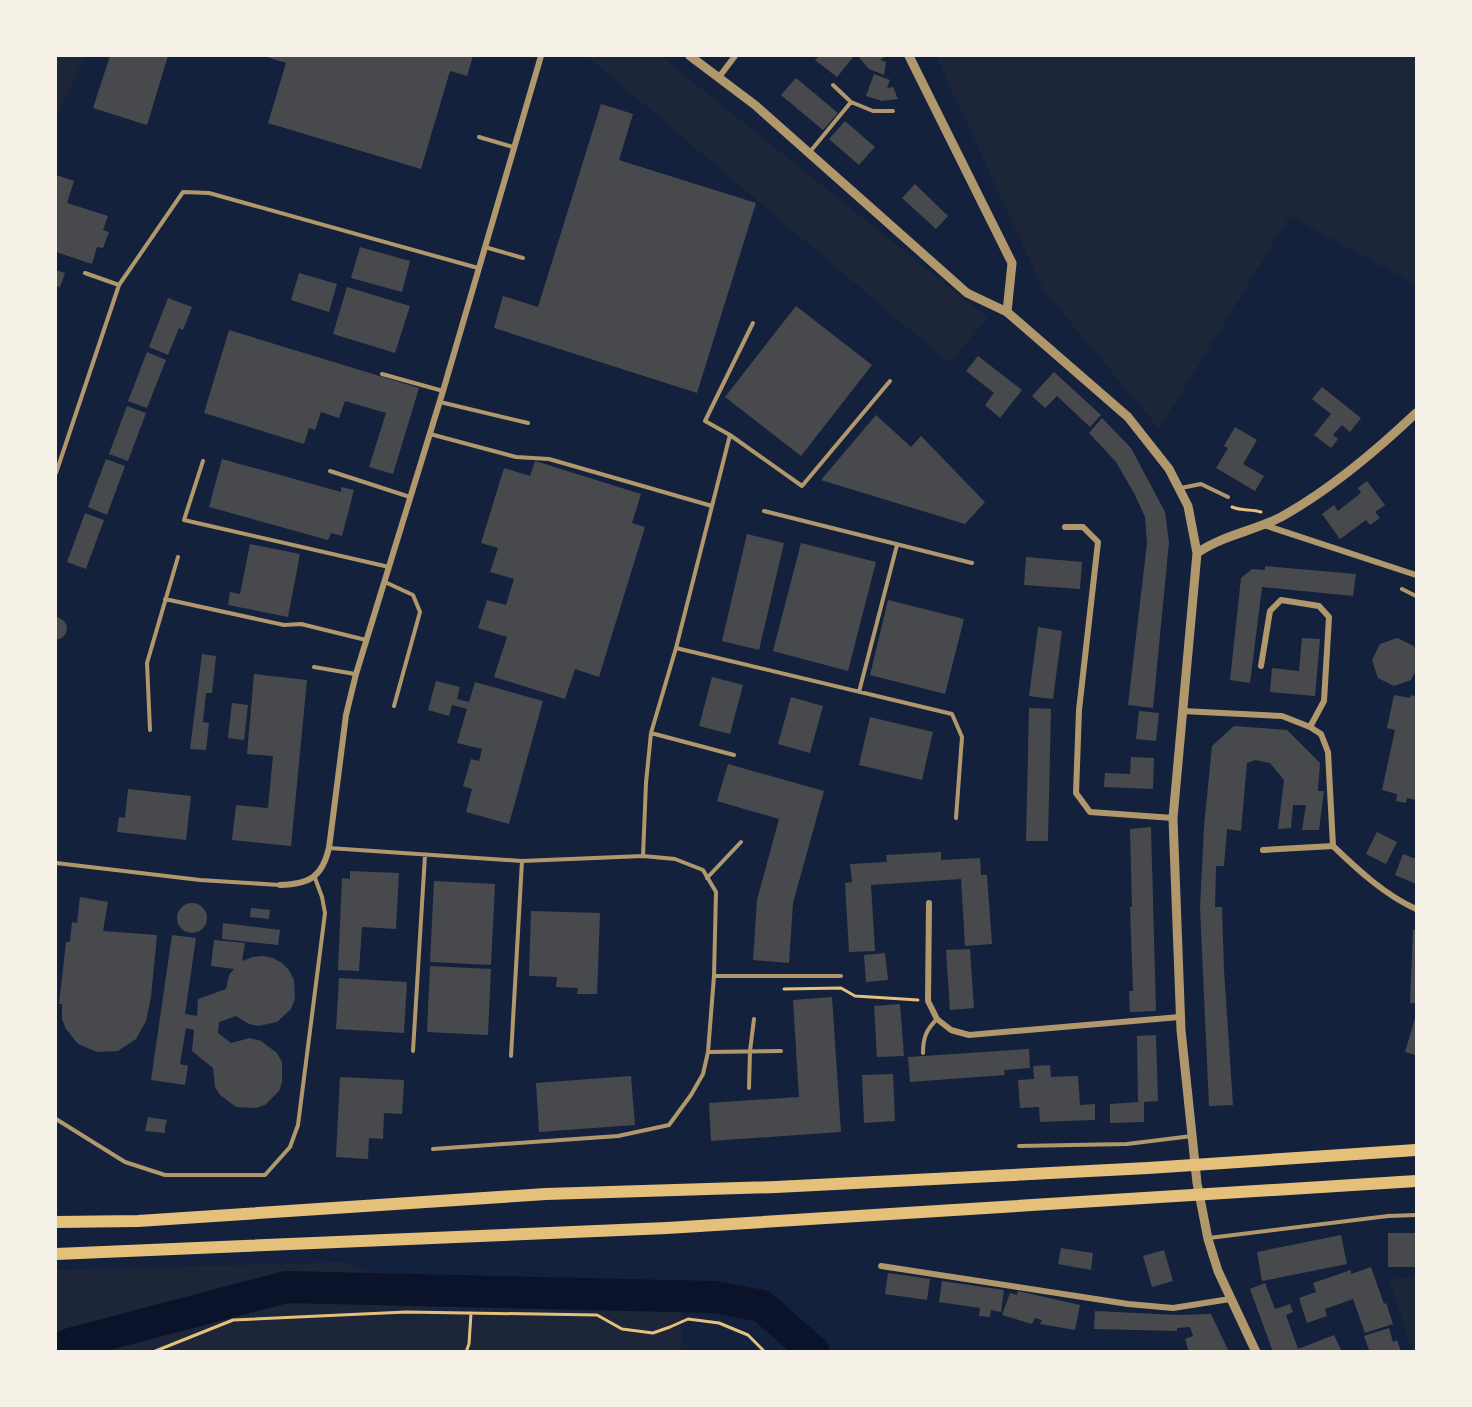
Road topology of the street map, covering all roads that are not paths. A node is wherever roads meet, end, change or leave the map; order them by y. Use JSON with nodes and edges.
{"nodes":[{"id":1,"x":541,"y":56,"type":"edge"},
{"id":2,"x":690,"y":56,"type":"edge"},
{"id":3,"x":735,"y":56,"type":"edge"},
{"id":4,"x":911,"y":56,"type":"edge"},
{"id":5,"x":719,"y":77,"type":"junction"},
{"id":6,"x":833,"y":85,"type":"dead end"},
{"id":7,"x":851,"y":102,"type":"junction"},
{"id":8,"x":893,"y":111,"type":"dead end"},
{"id":9,"x":479,"y":137,"type":"dead end"},
{"id":10,"x":513,"y":147,"type":"junction"},
{"id":11,"x":809,"y":153,"type":"junction"},
{"id":12,"x":484,"y":247,"type":"junction"},
{"id":13,"x":523,"y":258,"type":"dead end"},
{"id":14,"x":478,"y":268,"type":"junction"},
{"id":15,"x":85,"y":273,"type":"dead end"},
{"id":16,"x":119,"y":285,"type":"junction"},
{"id":17,"x":1007,"y":312,"type":"junction"},
{"id":18,"x":753,"y":322,"type":"dead end"},
{"id":19,"x":382,"y":374,"type":"dead end"},
{"id":20,"x":890,"y":381,"type":"dead end"},
{"id":21,"x":443,"y":391,"type":"junction"},
{"id":22,"x":440,"y":402,"type":"junction"},
{"id":23,"x":1416,"y":413,"type":"edge"},
{"id":24,"x":528,"y":423,"type":"dead end"},
{"id":25,"x":430,"y":434,"type":"junction"},
{"id":26,"x":730,"y":435,"type":"junction"},
{"id":27,"x":203,"y":461,"type":"dead end"},
{"id":28,"x":330,"y":471,"type":"dead end"},
{"id":29,"x":56,"y":473,"type":"edge"},
{"id":30,"x":1180,"y":488,"type":"junction"},
{"id":31,"x":410,"y":497,"type":"junction"},
{"id":32,"x":1228,"y":497,"type":"dead end"},
{"id":33,"x":712,"y":506,"type":"junction"},
{"id":34,"x":764,"y":511,"type":"dead end"},
{"id":35,"x":1264,"y":525,"type":"junction"},
{"id":36,"x":1065,"y":527,"type":"dead end"},
{"id":37,"x":897,"y":545,"type":"junction"},
{"id":38,"x":1197,"y":552,"type":"junction"},
{"id":39,"x":178,"y":557,"type":"dead end"},
{"id":40,"x":972,"y":563,"type":"dead end"},
{"id":41,"x":389,"y":567,"type":"junction"},
{"id":42,"x":1416,"y":575,"type":"edge"},
{"id":43,"x":385,"y":582,"type":"junction"},
{"id":44,"x":1402,"y":589,"type":"dead end"},
{"id":45,"x":1416,"y":596,"type":"edge"},
{"id":46,"x":165,"y":599,"type":"junction"},
{"id":47,"x":366,"y":640,"type":"junction"},
{"id":48,"x":675,"y":648,"type":"junction"},
{"id":49,"x":1262,"y":666,"type":"dead end"},
{"id":50,"x":314,"y":667,"type":"dead end"},
{"id":51,"x":356,"y":674,"type":"junction"},
{"id":52,"x":860,"y":692,"type":"junction"},
{"id":53,"x":394,"y":706,"type":"dead end"},
{"id":54,"x":1182,"y":711,"type":"junction"},
{"id":55,"x":1310,"y":727,"type":"junction"},
{"id":56,"x":150,"y":730,"type":"dead end"},
{"id":57,"x":651,"y":733,"type":"junction"},
{"id":58,"x":734,"y":755,"type":"dead end"},
{"id":59,"x":957,"y":818,"type":"dead end"},
{"id":60,"x":1173,"y":818,"type":"junction"},
{"id":61,"x":741,"y":842,"type":"dead end"},
{"id":62,"x":1333,"y":846,"type":"junction"},
{"id":63,"x":329,"y":848,"type":"junction"},
{"id":64,"x":1263,"y":850,"type":"dead end"},
{"id":65,"x":425,"y":855,"type":"junction"},
{"id":66,"x":643,"y":856,"type":"junction"},
{"id":67,"x":522,"y":861,"type":"junction"},
{"id":68,"x":56,"y":863,"type":"edge"},
{"id":69,"x":315,"y":878,"type":"junction"},
{"id":70,"x":707,"y":878,"type":"junction"},
{"id":71,"x":280,"y":885,"type":"joint"},
{"id":72,"x":929,"y":903,"type":"dead end"},
{"id":73,"x":1416,"y":909,"type":"edge"},
{"id":74,"x":714,"y":976,"type":"junction"},
{"id":75,"x":841,"y":976,"type":"dead end"},
{"id":76,"x":1180,"y":1017,"type":"junction"},
{"id":77,"x":754,"y":1019,"type":"dead end"},
{"id":78,"x":937,"y":1019,"type":"junction"},
{"id":79,"x":413,"y":1051,"type":"dead end"},
{"id":80,"x":750,"y":1051,"type":"junction"},
{"id":81,"x":781,"y":1051,"type":"dead end"},
{"id":82,"x":708,"y":1052,"type":"junction"},
{"id":83,"x":923,"y":1053,"type":"dead end"},
{"id":84,"x":511,"y":1056,"type":"dead end"},
{"id":85,"x":749,"y":1088,"type":"dead end"},
{"id":86,"x":56,"y":1119,"type":"edge"},
{"id":87,"x":1193,"y":1136,"type":"junction"},
{"id":88,"x":1019,"y":1146,"type":"dead end"},
{"id":89,"x":433,"y":1149,"type":"dead end"},
{"id":90,"x":1416,"y":1150,"type":"edge"},
{"id":91,"x":1416,"y":1181,"type":"edge"},
{"id":92,"x":1416,"y":1215,"type":"edge"},
{"id":93,"x":56,"y":1222,"type":"edge"},
{"id":94,"x":1208,"y":1239,"type":"junction"},
{"id":95,"x":56,"y":1254,"type":"edge"},
{"id":96,"x":881,"y":1266,"type":"dead end"},
{"id":97,"x":1230,"y":1299,"type":"junction"},
{"id":98,"x":1256,"y":1352,"type":"edge"}],
"edges":[{"from":1,"to":10,"type":"street"},
{"from":2,"to":5,"type":"street"},
{"from":3,"to":5,"type":"street"},
{"from":4,"to":17,"type":"street"},
{"from":5,"to":11,"type":"street"},
{"from":6,"to":7,"type":"lane"},
{"from":7,"to":8,"type":"lane"},
{"from":7,"to":11,"type":"lane"},
{"from":9,"to":10,"type":"lane"},
{"from":10,"to":12,"type":"street"},
{"from":11,"to":17,"type":"street"},
{"from":12,"to":13,"type":"lane"},
{"from":12,"to":14,"type":"street"},
{"from":14,"to":16,"type":"lane"},
{"from":14,"to":21,"type":"street"},
{"from":15,"to":16,"type":"lane"},
{"from":16,"to":29,"type":"lane"},
{"from":17,"to":30,"type":"street"},
{"from":18,"to":26,"type":"lane"},
{"from":19,"to":21,"type":"lane"},
{"from":20,"to":26,"type":"lane"},
{"from":21,"to":22,"type":"street"},
{"from":22,"to":24,"type":"lane"},
{"from":22,"to":25,"type":"street"},
{"from":23,"to":35,"type":"street"},
{"from":25,"to":31,"type":"street"},
{"from":25,"to":33,"type":"lane"},
{"from":26,"to":33,"type":"lane"},
{"from":27,"to":41,"type":"lane"},
{"from":28,"to":31,"type":"lane"},
{"from":30,"to":32,"type":"lane"},
{"from":30,"to":38,"type":"street"},
{"from":31,"to":41,"type":"street"},
{"from":33,"to":48,"type":"lane"},
{"from":34,"to":37,"type":"lane"},
{"from":35,"to":38,"type":"street"},
{"from":35,"to":42,"type":"street"},
{"from":36,"to":60,"type":"street"},
{"from":37,"to":40,"type":"lane"},
{"from":37,"to":52,"type":"lane"},
{"from":38,"to":54,"type":"street"},
{"from":39,"to":46,"type":"lane"},
{"from":41,"to":43,"type":"street"},
{"from":43,"to":47,"type":"street"},
{"from":43,"to":53,"type":"lane"},
{"from":44,"to":45,"type":"lane"},
{"from":46,"to":47,"type":"lane"},
{"from":46,"to":56,"type":"lane"},
{"from":47,"to":51,"type":"street"},
{"from":48,"to":52,"type":"lane"},
{"from":48,"to":57,"type":"lane"},
{"from":49,"to":55,"type":"street"},
{"from":50,"to":51,"type":"lane"},
{"from":51,"to":63,"type":"street"},
{"from":52,"to":59,"type":"lane"},
{"from":54,"to":55,"type":"street"},
{"from":54,"to":60,"type":"street"},
{"from":55,"to":62,"type":"street"},
{"from":57,"to":58,"type":"lane"},
{"from":57,"to":66,"type":"lane"},
{"from":60,"to":76,"type":"street"},
{"from":61,"to":70,"type":"lane"},
{"from":62,"to":64,"type":"street"},
{"from":62,"to":73,"type":"street"},
{"from":63,"to":65,"type":"lane"},
{"from":63,"to":69,"type":"street"},
{"from":65,"to":67,"type":"lane"},
{"from":65,"to":79,"type":"lane"},
{"from":66,"to":67,"type":"lane"},
{"from":66,"to":70,"type":"lane"},
{"from":67,"to":84,"type":"lane"},
{"from":68,"to":71,"type":"lane"},
{"from":69,"to":71,"type":"street"},
{"from":69,"to":86,"type":"lane"},
{"from":70,"to":74,"type":"lane"},
{"from":72,"to":78,"type":"street"},
{"from":74,"to":75,"type":"lane"},
{"from":74,"to":82,"type":"lane"},
{"from":76,"to":78,"type":"street"},
{"from":76,"to":87,"type":"street"},
{"from":77,"to":80,"type":"lane"},
{"from":78,"to":83,"type":"lane"},
{"from":80,"to":81,"type":"lane"},
{"from":80,"to":82,"type":"lane"},
{"from":80,"to":85,"type":"lane"},
{"from":82,"to":89,"type":"lane"},
{"from":87,"to":88,"type":"lane"},
{"from":87,"to":94,"type":"street"},
{"from":90,"to":93,"type":"highway"},
{"from":91,"to":95,"type":"highway"},
{"from":92,"to":94,"type":"lane"},
{"from":94,"to":97,"type":"street"},
{"from":96,"to":97,"type":"street"},
{"from":97,"to":98,"type":"street"}]}
